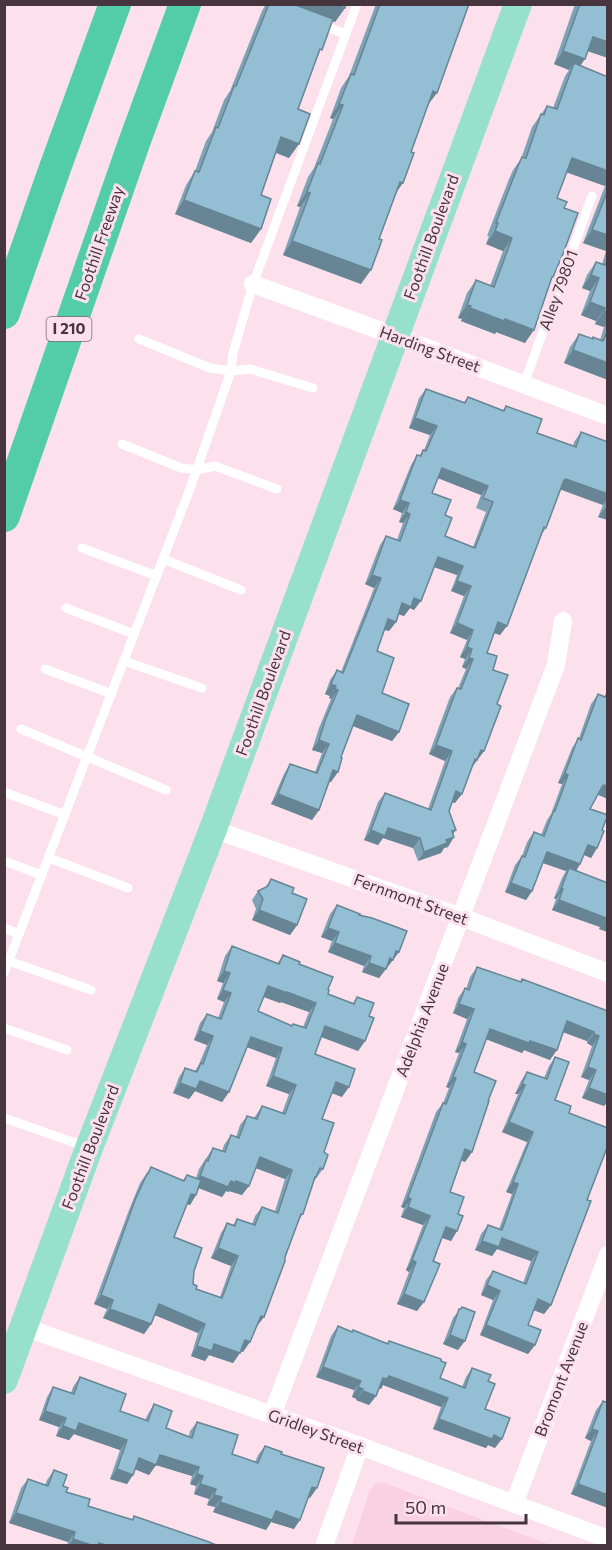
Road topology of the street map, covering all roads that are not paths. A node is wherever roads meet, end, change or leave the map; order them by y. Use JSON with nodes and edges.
{"nodes":[{"id":1,"x":101,"y":4,"type":"edge"},
{"id":2,"x":115,"y":4,"type":"edge"},
{"id":3,"x":185,"y":4,"type":"edge"},
{"id":4,"x":207,"y":4,"type":"edge"},
{"id":5,"x":357,"y":4,"type":"edge"},
{"id":6,"x":518,"y":4,"type":"edge"},
{"id":7,"x":314,"y":22,"type":"edge"},
{"id":8,"x":345,"y":33,"type":"junction"},
{"id":9,"x":134,"y":143,"type":"junction"},
{"id":10,"x":55,"y":168,"type":"junction"},
{"id":11,"x":592,"y":195,"type":"dead end"},
{"id":12,"x":253,"y":284,"type":"junction"},
{"id":13,"x":4,"y":313,"type":"edge"},
{"id":14,"x":395,"y":336,"type":"junction"},
{"id":15,"x":139,"y":339,"type":"dead end"},
{"id":16,"x":231,"y":371,"type":"junction"},
{"id":17,"x":524,"y":384,"type":"junction"},
{"id":18,"x":313,"y":388,"type":"dead end"},
{"id":19,"x":608,"y":416,"type":"edge"},
{"id":20,"x":122,"y":444,"type":"dead end"},
{"id":21,"x":197,"y":470,"type":"junction"},
{"id":22,"x":277,"y":489,"type":"dead end"},
{"id":23,"x":4,"y":516,"type":"edge"},
{"id":24,"x":82,"y":548,"type":"dead end"},
{"id":25,"x":163,"y":559,"type":"junction"},
{"id":26,"x":157,"y":576,"type":"junction"},
{"id":27,"x":241,"y":590,"type":"dead end"},
{"id":28,"x":66,"y":608,"type":"dead end"},
{"id":29,"x":563,"y":621,"type":"dead end"},
{"id":30,"x":134,"y":634,"type":"junction"},
{"id":31,"x":124,"y":661,"type":"junction"},
{"id":32,"x":45,"y":669,"type":"dead end"},
{"id":33,"x":202,"y":688,"type":"dead end"},
{"id":34,"x":112,"y":694,"type":"junction"},
{"id":35,"x":21,"y":729,"type":"dead end"},
{"id":36,"x":87,"y":758,"type":"junction"},
{"id":37,"x":165,"y":790,"type":"dead end"},
{"id":38,"x":4,"y":792,"type":"edge"},
{"id":39,"x":65,"y":814,"type":"junction"},
{"id":40,"x":213,"y":829,"type":"junction"},
{"id":41,"x":49,"y":858,"type":"junction"},
{"id":42,"x":4,"y":861,"type":"edge"},
{"id":43,"x":42,"y":875,"type":"junction"},
{"id":44,"x":128,"y":888,"type":"dead end"},
{"id":45,"x":461,"y":917,"type":"junction"},
{"id":46,"x":4,"y":928,"type":"edge"},
{"id":47,"x":20,"y":934,"type":"junction"},
{"id":48,"x":9,"y":962,"type":"junction"},
{"id":49,"x":608,"y":972,"type":"edge"},
{"id":50,"x":4,"y":973,"type":"edge"},
{"id":51,"x":91,"y":990,"type":"dead end"},
{"id":52,"x":4,"y":1028,"type":"edge"},
{"id":53,"x":67,"y":1050,"type":"dead end"},
{"id":54,"x":4,"y":1118,"type":"edge"},
{"id":55,"x":89,"y":1148,"type":"junction"},
{"id":56,"x":608,"y":1255,"type":"edge"},
{"id":57,"x":24,"y":1327,"type":"junction"},
{"id":58,"x":4,"y":1380,"type":"edge"},
{"id":59,"x":272,"y":1415,"type":"junction"},
{"id":60,"x":360,"y":1446,"type":"junction"},
{"id":61,"x":514,"y":1504,"type":"junction"},
{"id":62,"x":608,"y":1539,"type":"edge"},
{"id":63,"x":324,"y":1545,"type":"edge"}],
"edges":[{"from":1,"to":10,"type":"highway"},
{"from":2,"to":10,"type":"highway"},
{"from":3,"to":9,"type":"highway","name":"Foothill Freeway","number":"I 210"},
{"from":4,"to":9,"type":"highway"},
{"from":5,"to":8,"type":"lane"},
{"from":6,"to":14,"type":"main road","name":"Foothill Boulevard"},
{"from":7,"to":8,"type":"lane"},
{"from":8,"to":12,"type":"lane"},
{"from":9,"to":23,"type":"highway","name":"Foothill Freeway","number":"I 210"},
{"from":10,"to":13,"type":"highway"},
{"from":11,"to":17,"type":"lane","name":"Alley 79801"},
{"from":12,"to":14,"type":"street","name":"Harding Street"},
{"from":12,"to":16,"type":"lane"},
{"from":14,"to":17,"type":"street","name":"Harding Street"},
{"from":14,"to":40,"type":"main road","name":"Foothill Boulevard"},
{"from":15,"to":16,"type":"lane"},
{"from":16,"to":18,"type":"lane"},
{"from":16,"to":21,"type":"lane"},
{"from":17,"to":19,"type":"street","name":"Harding Street"},
{"from":20,"to":21,"type":"lane"},
{"from":21,"to":22,"type":"lane"},
{"from":21,"to":25,"type":"lane"},
{"from":24,"to":26,"type":"lane"},
{"from":25,"to":26,"type":"lane"},
{"from":25,"to":27,"type":"lane"},
{"from":26,"to":30,"type":"lane"},
{"from":28,"to":30,"type":"lane"},
{"from":29,"to":45,"type":"street","name":"Adelphia Avenue"},
{"from":30,"to":31,"type":"lane"},
{"from":31,"to":33,"type":"lane"},
{"from":31,"to":34,"type":"lane"},
{"from":32,"to":34,"type":"lane"},
{"from":34,"to":36,"type":"lane"},
{"from":35,"to":36,"type":"lane"},
{"from":36,"to":37,"type":"lane"},
{"from":36,"to":39,"type":"lane"},
{"from":38,"to":39,"type":"lane"},
{"from":39,"to":41,"type":"lane"},
{"from":40,"to":45,"type":"street","name":"Fernmont Street"},
{"from":40,"to":55,"type":"main road","name":"Foothill Boulevard"},
{"from":41,"to":43,"type":"lane"},
{"from":41,"to":44,"type":"lane"},
{"from":42,"to":43,"type":"lane"},
{"from":43,"to":47,"type":"lane"},
{"from":45,"to":49,"type":"street","name":"Fernmont Street"},
{"from":45,"to":59,"type":"street","name":"Adelphia Avenue"},
{"from":46,"to":47,"type":"lane"},
{"from":47,"to":48,"type":"lane"},
{"from":48,"to":50,"type":"lane"},
{"from":48,"to":51,"type":"lane"},
{"from":52,"to":53,"type":"lane"},
{"from":54,"to":55,"type":"lane"},
{"from":55,"to":57,"type":"main road","name":"Foothill Boulevard"},
{"from":56,"to":61,"type":"street","name":"Bromont Avenue"},
{"from":57,"to":58,"type":"main road","name":"Foothill Boulevard"},
{"from":57,"to":59,"type":"street","name":"Gridley Street"},
{"from":59,"to":60,"type":"street","name":"Gridley Street"},
{"from":60,"to":61,"type":"street","name":"Gridley Street"},
{"from":60,"to":63,"type":"street"},
{"from":61,"to":62,"type":"street","name":"Gridley Street"}]}
